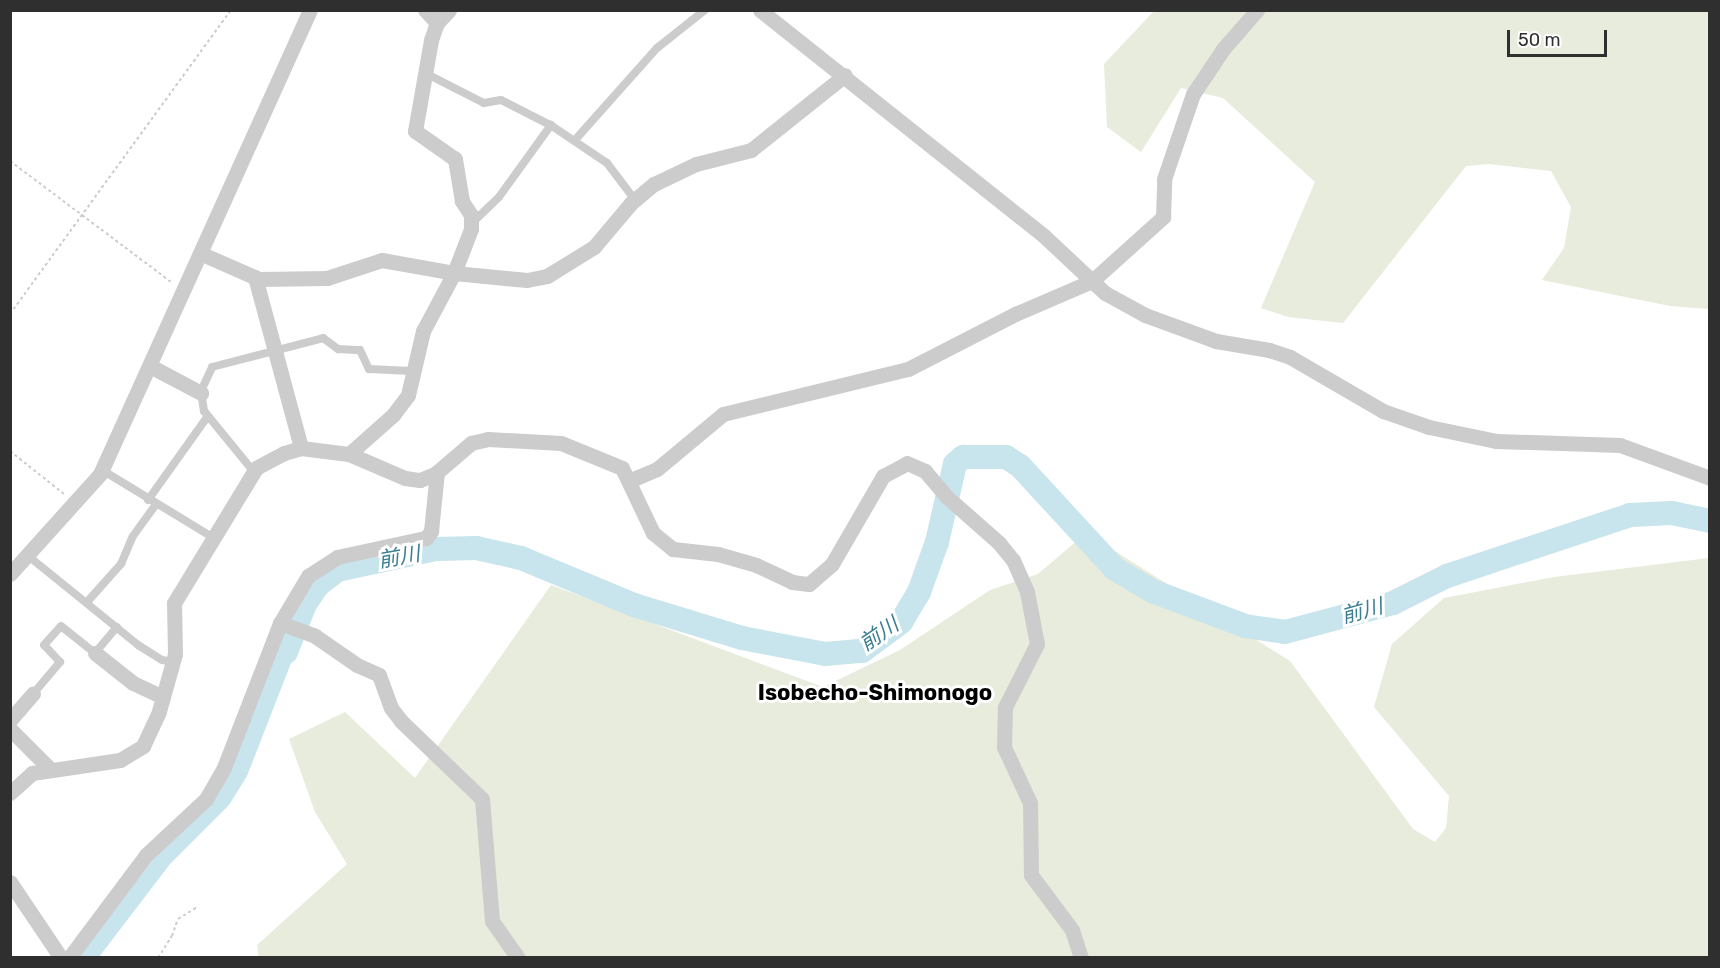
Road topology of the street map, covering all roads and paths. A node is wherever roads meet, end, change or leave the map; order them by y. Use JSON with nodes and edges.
{"nodes":[{"id":1,"x":231,"y":10,"type":"edge"},
{"id":2,"x":310,"y":10,"type":"edge"},
{"id":3,"x":425,"y":10,"type":"edge"},
{"id":4,"x":448,"y":10,"type":"edge"},
{"id":5,"x":705,"y":10,"type":"edge"},
{"id":6,"x":760,"y":10,"type":"edge"},
{"id":7,"x":1257,"y":10,"type":"edge"},
{"id":8,"x":437,"y":23,"type":"junction"},
{"id":9,"x":425,"y":73,"type":"junction"},
{"id":10,"x":844,"y":75,"type":"junction"},
{"id":11,"x":550,"y":125,"type":"junction"},
{"id":12,"x":575,"y":140,"type":"junction"},
{"id":13,"x":10,"y":161,"type":"edge"},
{"id":14,"x":635,"y":200,"type":"junction"},
{"id":15,"x":84,"y":216,"type":"junction"},
{"id":16,"x":471,"y":224,"type":"junction"},
{"id":17,"x":202,"y":254,"type":"junction"},
{"id":18,"x":454,"y":273,"type":"junction"},
{"id":19,"x":255,"y":277,"type":"junction"},
{"id":20,"x":1092,"y":281,"type":"junction"},
{"id":21,"x":184,"y":292,"type":"junction"},
{"id":22,"x":10,"y":314,"type":"edge"},
{"id":23,"x":273,"y":351,"type":"junction"},
{"id":24,"x":150,"y":366,"type":"junction"},
{"id":25,"x":412,"y":371,"type":"junction"},
{"id":26,"x":201,"y":393,"type":"junction"},
{"id":27,"x":208,"y":416,"type":"junction"},
{"id":28,"x":302,"y":448,"type":"junction"},
{"id":29,"x":10,"y":451,"type":"edge"},
{"id":30,"x":349,"y":454,"type":"junction"},
{"id":31,"x":102,"y":470,"type":"junction"},
{"id":32,"x":254,"y":472,"type":"junction"},
{"id":33,"x":437,"y":472,"type":"junction"},
{"id":34,"x":1710,"y":478,"type":"edge"},
{"id":35,"x":631,"y":480,"type":"junction"},
{"id":36,"x":148,"y":500,"type":"junction"},
{"id":37,"x":75,"y":503,"type":"junction"},
{"id":38,"x":156,"y":504,"type":"junction"},
{"id":39,"x":214,"y":538,"type":"junction"},
{"id":40,"x":26,"y":554,"type":"junction"},
{"id":41,"x":10,"y":574,"type":"edge"},
{"id":42,"x":88,"y":601,"type":"junction"},
{"id":43,"x":280,"y":623,"type":"junction"},
{"id":44,"x":117,"y":627,"type":"junction"},
{"id":45,"x":95,"y":653,"type":"junction"},
{"id":46,"x":173,"y":662,"type":"junction"},
{"id":47,"x":33,"y":694,"type":"joint"},
{"id":48,"x":163,"y":697,"type":"junction"},
{"id":49,"x":10,"y":720,"type":"edge"},
{"id":50,"x":10,"y":729,"type":"edge"},
{"id":51,"x":50,"y":769,"type":"junction"},
{"id":52,"x":10,"y":793,"type":"edge"},
{"id":53,"x":10,"y":882,"type":"edge"},
{"id":54,"x":197,"y":906,"type":"dead end"},
{"id":55,"x":61,"y":957,"type":"edge"},
{"id":56,"x":69,"y":957,"type":"edge"},
{"id":57,"x":158,"y":957,"type":"edge"},
{"id":58,"x":518,"y":957,"type":"edge"},
{"id":59,"x":1081,"y":957,"type":"edge"}],
"edges":[{"from":1,"to":15,"type":"path"},
{"from":2,"to":17,"type":"street"},
{"from":3,"to":8,"type":"street"},
{"from":4,"to":8,"type":"street"},
{"from":5,"to":12,"type":"lane"},
{"from":6,"to":10,"type":"street"},
{"from":7,"to":20,"type":"street"},
{"from":8,"to":9,"type":"street"},
{"from":9,"to":11,"type":"lane"},
{"from":9,"to":16,"type":"street"},
{"from":10,"to":14,"type":"street"},
{"from":10,"to":20,"type":"street"},
{"from":11,"to":12,"type":"lane"},
{"from":11,"to":16,"type":"lane"},
{"from":12,"to":14,"type":"lane"},
{"from":13,"to":15,"type":"path"},
{"from":14,"to":18,"type":"street"},
{"from":15,"to":21,"type":"path"},
{"from":15,"to":22,"type":"path"},
{"from":16,"to":18,"type":"street"},
{"from":17,"to":19,"type":"street"},
{"from":17,"to":21,"type":"street"},
{"from":18,"to":19,"type":"street"},
{"from":18,"to":25,"type":"street"},
{"from":19,"to":23,"type":"street"},
{"from":20,"to":34,"type":"street"},
{"from":20,"to":35,"type":"street"},
{"from":21,"to":24,"type":"street"},
{"from":23,"to":25,"type":"lane"},
{"from":23,"to":26,"type":"lane"},
{"from":23,"to":28,"type":"street"},
{"from":24,"to":26,"type":"street"},
{"from":24,"to":31,"type":"street"},
{"from":25,"to":30,"type":"street"},
{"from":26,"to":27,"type":"lane"},
{"from":27,"to":32,"type":"lane"},
{"from":27,"to":36,"type":"lane"},
{"from":28,"to":30,"type":"street"},
{"from":28,"to":32,"type":"street"},
{"from":29,"to":37,"type":"path"},
{"from":30,"to":33,"type":"street"},
{"from":31,"to":36,"type":"lane"},
{"from":31,"to":37,"type":"street"},
{"from":32,"to":39,"type":"street"},
{"from":33,"to":35,"type":"street"},
{"from":33,"to":43,"type":"street"},
{"from":35,"to":59,"type":"street"},
{"from":36,"to":38,"type":"lane"},
{"from":37,"to":40,"type":"street"},
{"from":38,"to":39,"type":"lane"},
{"from":38,"to":42,"type":"lane"},
{"from":39,"to":46,"type":"street"},
{"from":40,"to":41,"type":"street"},
{"from":40,"to":42,"type":"lane"},
{"from":42,"to":44,"type":"lane"},
{"from":43,"to":56,"type":"street"},
{"from":43,"to":58,"type":"street"},
{"from":44,"to":45,"type":"lane"},
{"from":44,"to":46,"type":"lane"},
{"from":45,"to":47,"type":"lane"},
{"from":45,"to":48,"type":"street"},
{"from":46,"to":48,"type":"street"},
{"from":47,"to":49,"type":"street"},
{"from":48,"to":51,"type":"street"},
{"from":50,"to":51,"type":"street"},
{"from":51,"to":52,"type":"street"},
{"from":53,"to":55,"type":"street"},
{"from":54,"to":57,"type":"path"}]}
